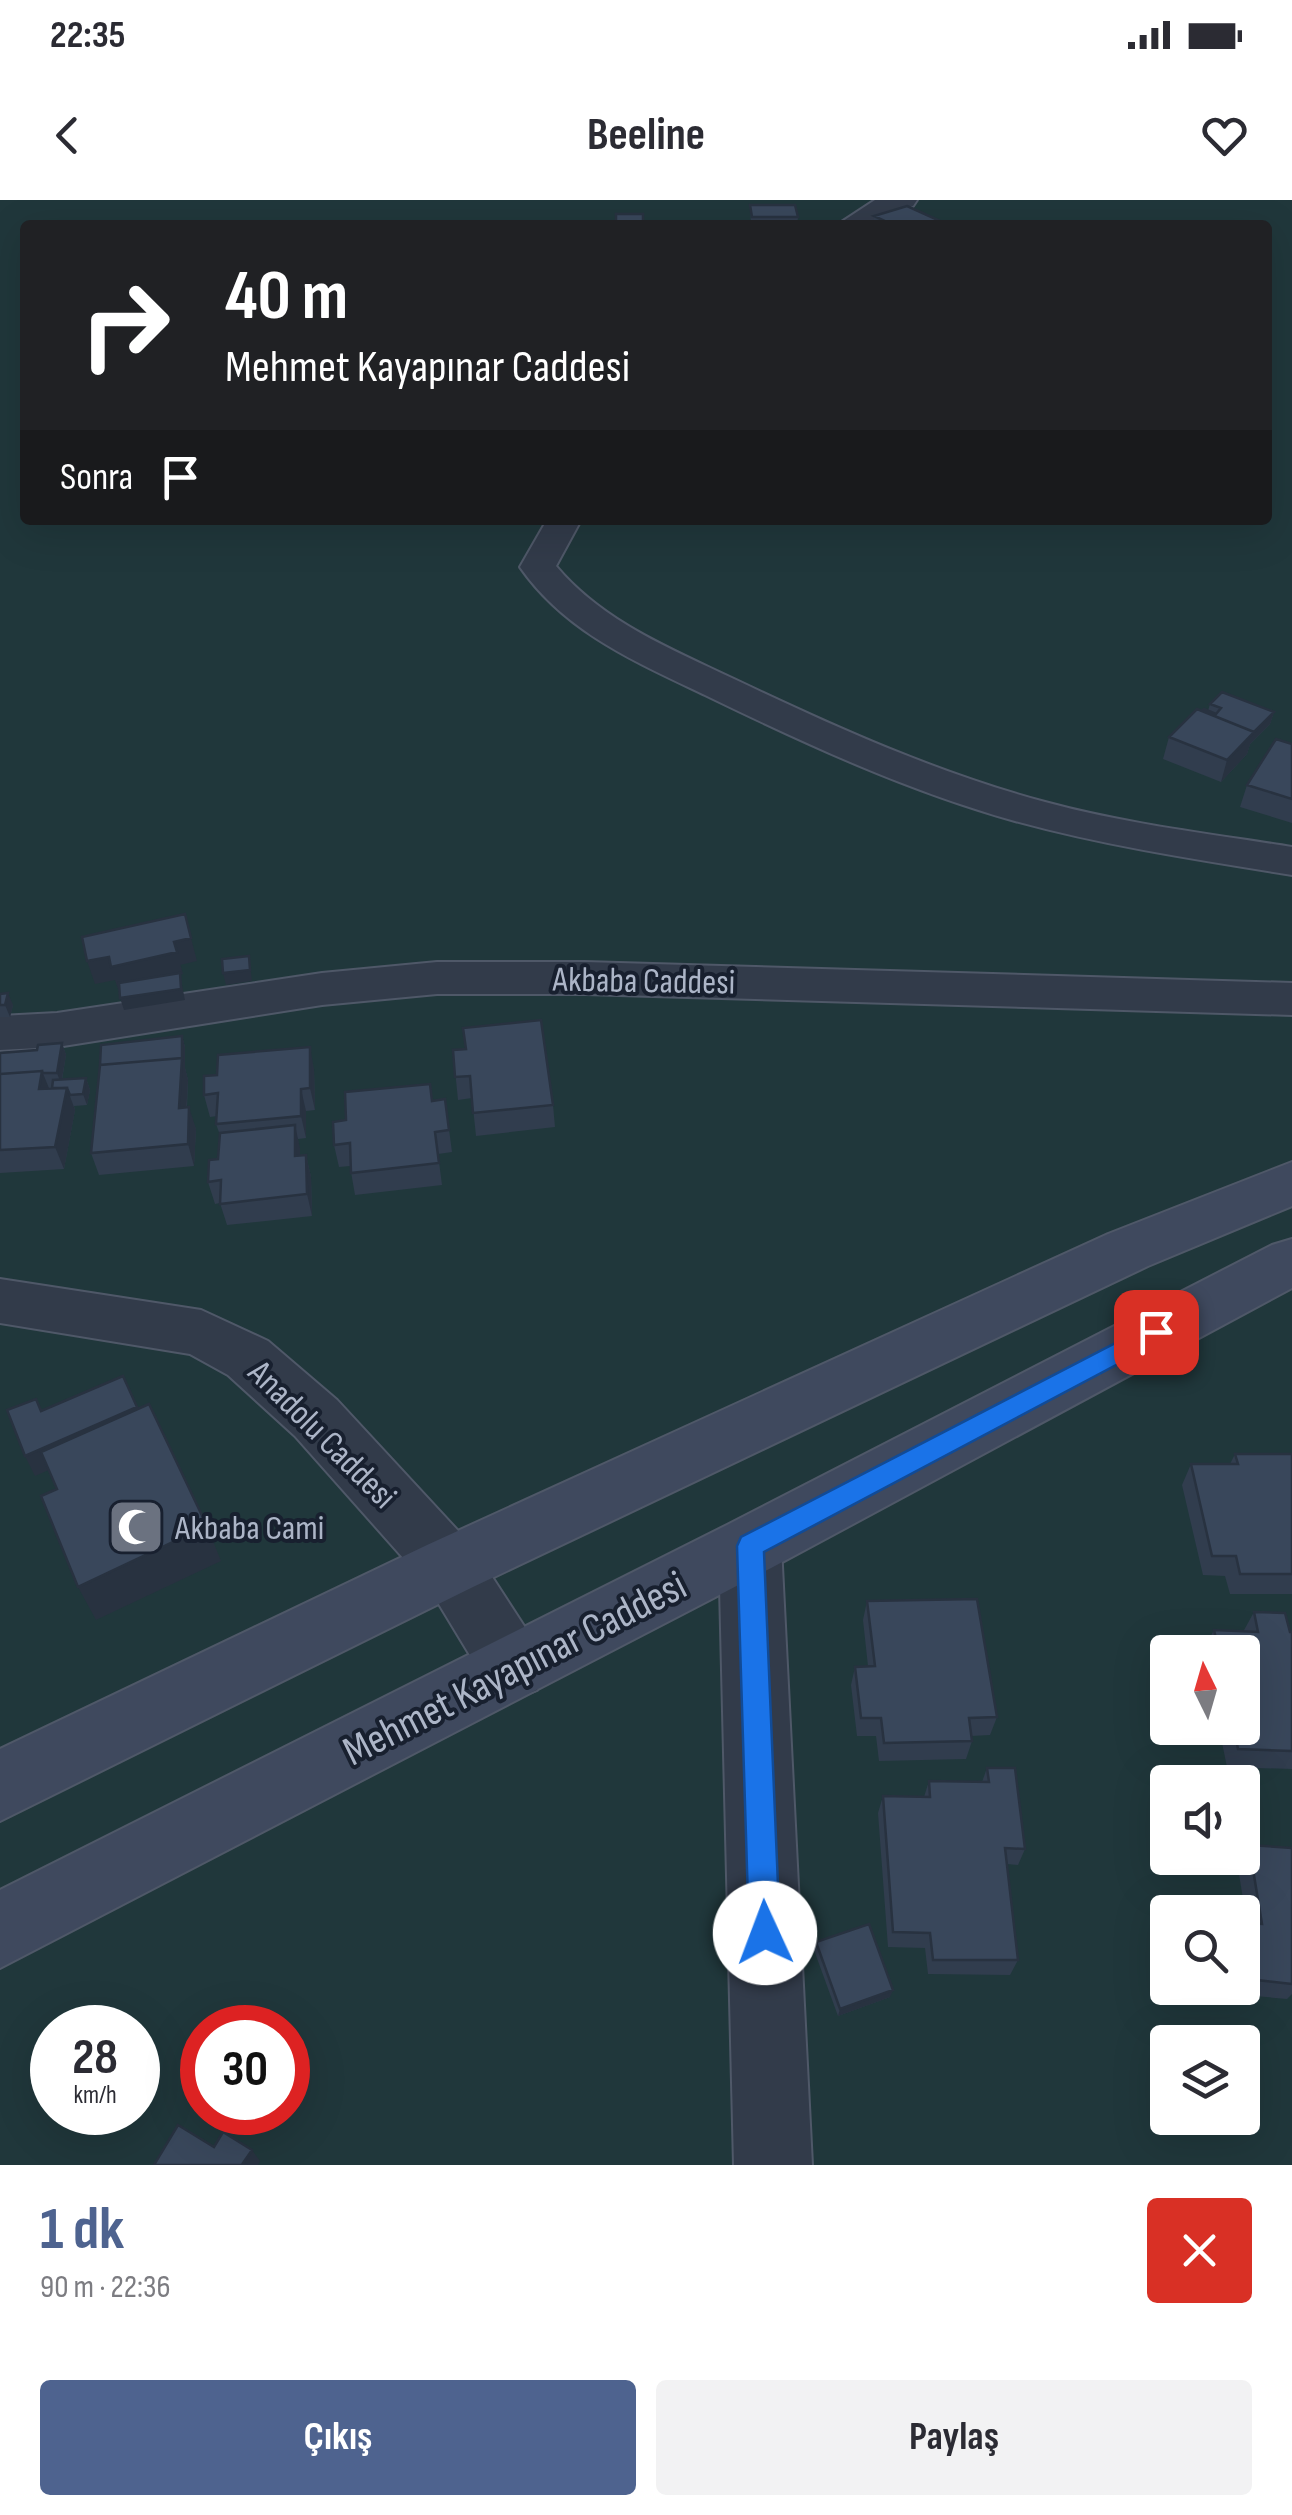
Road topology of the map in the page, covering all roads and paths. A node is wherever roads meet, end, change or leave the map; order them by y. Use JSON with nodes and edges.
{"nodes":[{"id":1,"x":904,"y":200,"type":"edge"},
{"id":2,"x":859,"y":220,"type":"edge"},
{"id":3,"x":561,"y":525,"type":"edge"},
{"id":4,"x":1292,"y":862,"type":"edge"},
{"id":5,"x":1292,"y":1000,"type":"edge"},
{"id":6,"x":0,"y":1033,"type":"edge"},
{"id":7,"x":1292,"y":1183,"type":"edge"},
{"id":8,"x":1292,"y":1261,"type":"edge"},
{"id":9,"x":0,"y":1301,"type":"edge"},
{"id":10,"x":750,"y":1546,"type":"junction"},
{"id":11,"x":450,"y":1566,"type":"junction"},
{"id":12,"x":514,"y":1668,"type":"junction"},
{"id":13,"x":0,"y":1786,"type":"edge"},
{"id":14,"x":0,"y":1930,"type":"edge"},
{"id":15,"x":774,"y":2165,"type":"edge"}],
"edges":[{"from":1,"to":2,"type":"street"},
{"from":3,"to":4,"type":"street"},
{"from":5,"to":6,"type":"street","name":"Akbaba Caddesi"},
{"from":7,"to":11,"type":"main road"},
{"from":8,"to":10,"type":"main road","name":"Mehmet Kayapınar Caddesi"},
{"from":9,"to":11,"type":"street","name":"Anadolu Caddesi"},
{"from":10,"to":12,"type":"main road","name":"Mehmet Kayapınar Caddesi"},
{"from":10,"to":15,"type":"street"},
{"from":11,"to":12,"type":"street","name":"Anadolu Caddesi"},
{"from":11,"to":13,"type":"main road"},
{"from":12,"to":14,"type":"main road","name":"Mehmet Kayapınar Caddesi"}]}
